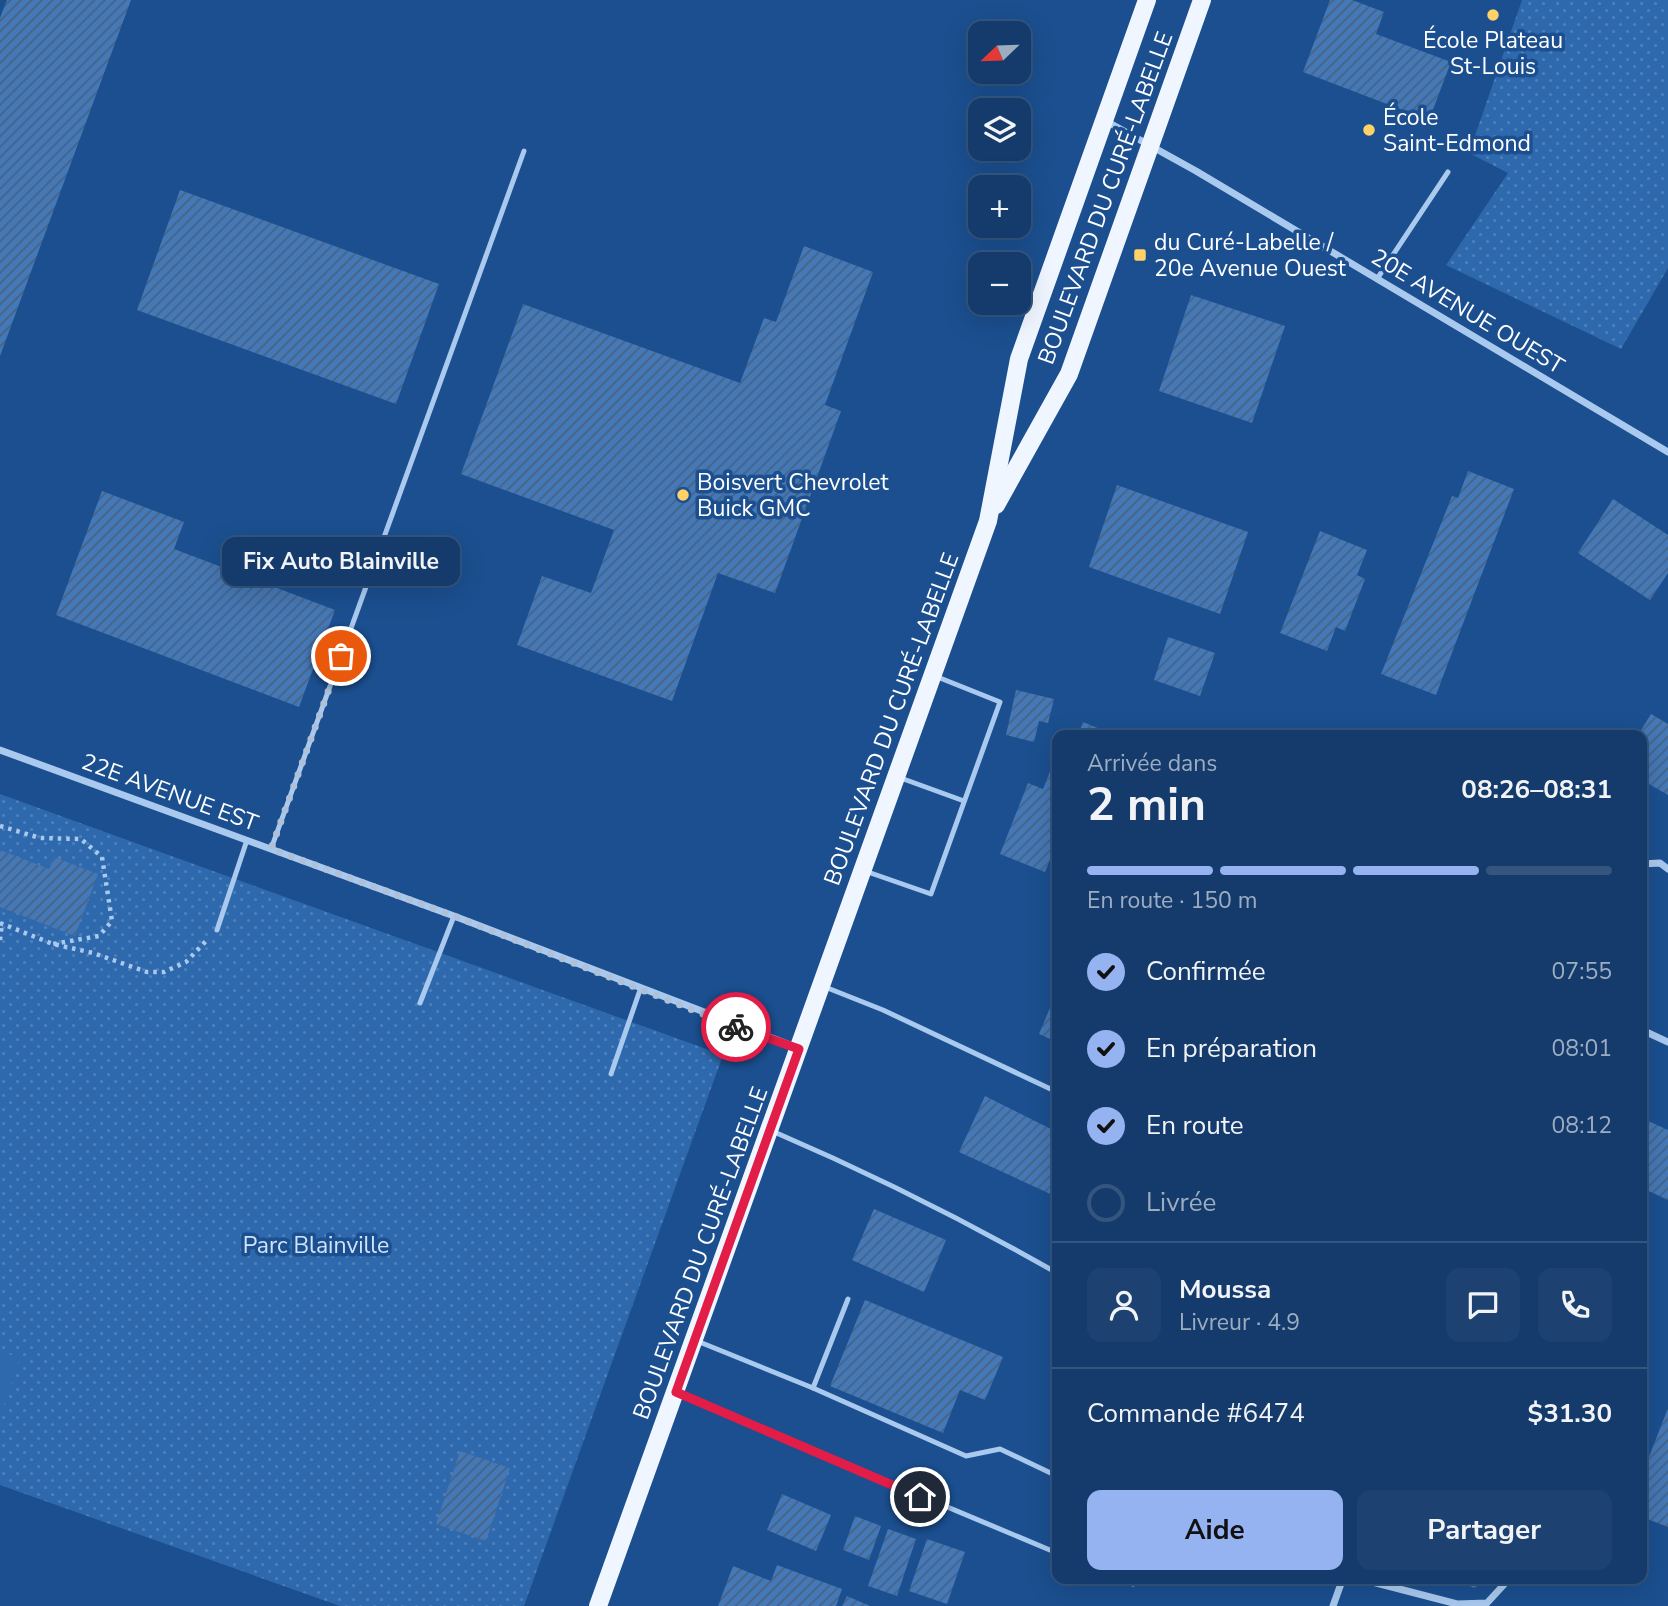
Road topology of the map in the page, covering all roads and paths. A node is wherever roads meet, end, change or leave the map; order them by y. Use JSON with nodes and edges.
{"nodes":[{"id":1,"x":1147,"y":0,"type":"edge"},
{"id":2,"x":1202,"y":0,"type":"edge"},
{"id":3,"x":1103,"y":120,"type":"junction"},
{"id":4,"x":1151,"y":145,"type":"junction"},
{"id":5,"x":524,"y":151,"type":"dead end"},
{"id":6,"x":1448,"y":172,"type":"dead end"},
{"id":7,"x":1377,"y":279,"type":"junction"},
{"id":8,"x":1668,"y":452,"type":"edge"},
{"id":9,"x":988,"y":521,"type":"junction"},
{"id":10,"x":932,"y":675,"type":"junction"},
{"id":11,"x":0,"y":751,"type":"edge"},
{"id":12,"x":897,"y":776,"type":"junction"},
{"id":13,"x":964,"y":801,"type":"junction"},
{"id":14,"x":0,"y":826,"type":"edge"},
{"id":15,"x":247,"y":840,"type":"junction"},
{"id":16,"x":271,"y":849,"type":"junction"},
{"id":17,"x":1647,"y":864,"type":"edge"},
{"id":18,"x":1668,"y":869,"type":"edge"},
{"id":19,"x":862,"y":870,"type":"junction"},
{"id":20,"x":454,"y":916,"type":"junction"},
{"id":21,"x":1,"y":923,"type":"edge"},
{"id":22,"x":217,"y":930,"type":"joint"},
{"id":23,"x":0,"y":940,"type":"edge"},
{"id":24,"x":53,"y":944,"type":"junction"},
{"id":25,"x":822,"y":985,"type":"junction"},
{"id":26,"x":640,"y":990,"type":"junction"},
{"id":27,"x":420,"y":1003,"type":"dead end"},
{"id":28,"x":1647,"y":1032,"type":"edge"},
{"id":29,"x":1668,"y":1042,"type":"edge"},
{"id":30,"x":799,"y":1049,"type":"junction"},
{"id":31,"x":611,"y":1074,"type":"dead end"},
{"id":32,"x":1052,"y":1090,"type":"edge"},
{"id":33,"x":770,"y":1130,"type":"junction"},
{"id":34,"x":1052,"y":1270,"type":"edge"},
{"id":35,"x":848,"y":1299,"type":"dead end"},
{"id":36,"x":694,"y":1340,"type":"junction"},
{"id":37,"x":813,"y":1388,"type":"junction"},
{"id":38,"x":676,"y":1392,"type":"junction"},
{"id":39,"x":1052,"y":1474,"type":"edge"},
{"id":40,"x":1052,"y":1551,"type":"edge"},
{"id":41,"x":1341,"y":1584,"type":"edge"},
{"id":42,"x":1380,"y":1584,"type":"edge"},
{"id":43,"x":1504,"y":1584,"type":"edge"},
{"id":44,"x":598,"y":1606,"type":"edge"},
{"id":45,"x":1333,"y":1606,"type":"edge"}],
"edges":[{"from":1,"to":3,"type":"main road","name":"BOULEVARD DU CURÉ-LABELLE"},
{"from":2,"to":4,"type":"main road","name":"BOULEVARD DU CURÉ-LABELLE"},
{"from":3,"to":4,"type":"street","name":"20E AVENUE OUEST"},
{"from":3,"to":9,"type":"main road","name":"BOULEVARD DU CURÉ-LABELLE"},
{"from":4,"to":7,"type":"street","name":"20E AVENUE OUEST"},
{"from":4,"to":9,"type":"main road","name":"BOULEVARD DU CURÉ-LABELLE"},
{"from":5,"to":16,"type":"lane"},
{"from":6,"to":7,"type":"lane"},
{"from":7,"to":8,"type":"street","name":"20E AVENUE OUEST"},
{"from":9,"to":10,"type":"main road","name":"BOULEVARD DU CURÉ-LABELLE"},
{"from":10,"to":12,"type":"main road","name":"BOULEVARD DU CURÉ-LABELLE"},
{"from":10,"to":13,"type":"lane"},
{"from":11,"to":15,"type":"street","name":"22E AVENUE EST"},
{"from":12,"to":13,"type":"lane"},
{"from":12,"to":19,"type":"main road","name":"BOULEVARD DU CURÉ-LABELLE"},
{"from":13,"to":19,"type":"lane"},
{"from":14,"to":24,"type":"path"},
{"from":15,"to":16,"type":"street","name":"22E AVENUE EST"},
{"from":15,"to":22,"type":"lane"},
{"from":16,"to":20,"type":"street","name":"22E AVENUE EST"},
{"from":17,"to":18,"type":"street"},
{"from":19,"to":25,"type":"main road","name":"BOULEVARD DU CURÉ-LABELLE"},
{"from":20,"to":26,"type":"street","name":"22E AVENUE EST"},
{"from":20,"to":27,"type":"lane"},
{"from":21,"to":23,"type":"path"},
{"from":21,"to":24,"type":"path"},
{"from":22,"to":24,"type":"path"},
{"from":25,"to":30,"type":"main road","name":"BOULEVARD DU CURÉ-LABELLE"},
{"from":25,"to":32,"type":"lane"},
{"from":26,"to":30,"type":"street","name":"22E AVENUE EST"},
{"from":26,"to":31,"type":"lane"},
{"from":28,"to":29,"type":"street"},
{"from":30,"to":33,"type":"main road","name":"BOULEVARD DU CURÉ-LABELLE"},
{"from":33,"to":34,"type":"lane"},
{"from":33,"to":36,"type":"main road","name":"BOULEVARD DU CURÉ-LABELLE"},
{"from":35,"to":37,"type":"lane"},
{"from":36,"to":37,"type":"lane"},
{"from":36,"to":38,"type":"main road","name":"BOULEVARD DU CURÉ-LABELLE"},
{"from":37,"to":39,"type":"lane"},
{"from":38,"to":40,"type":"lane"},
{"from":38,"to":44,"type":"main road","name":"BOULEVARD DU CURÉ-LABELLE"},
{"from":41,"to":45,"type":"street"},
{"from":42,"to":43,"type":"street"}]}
